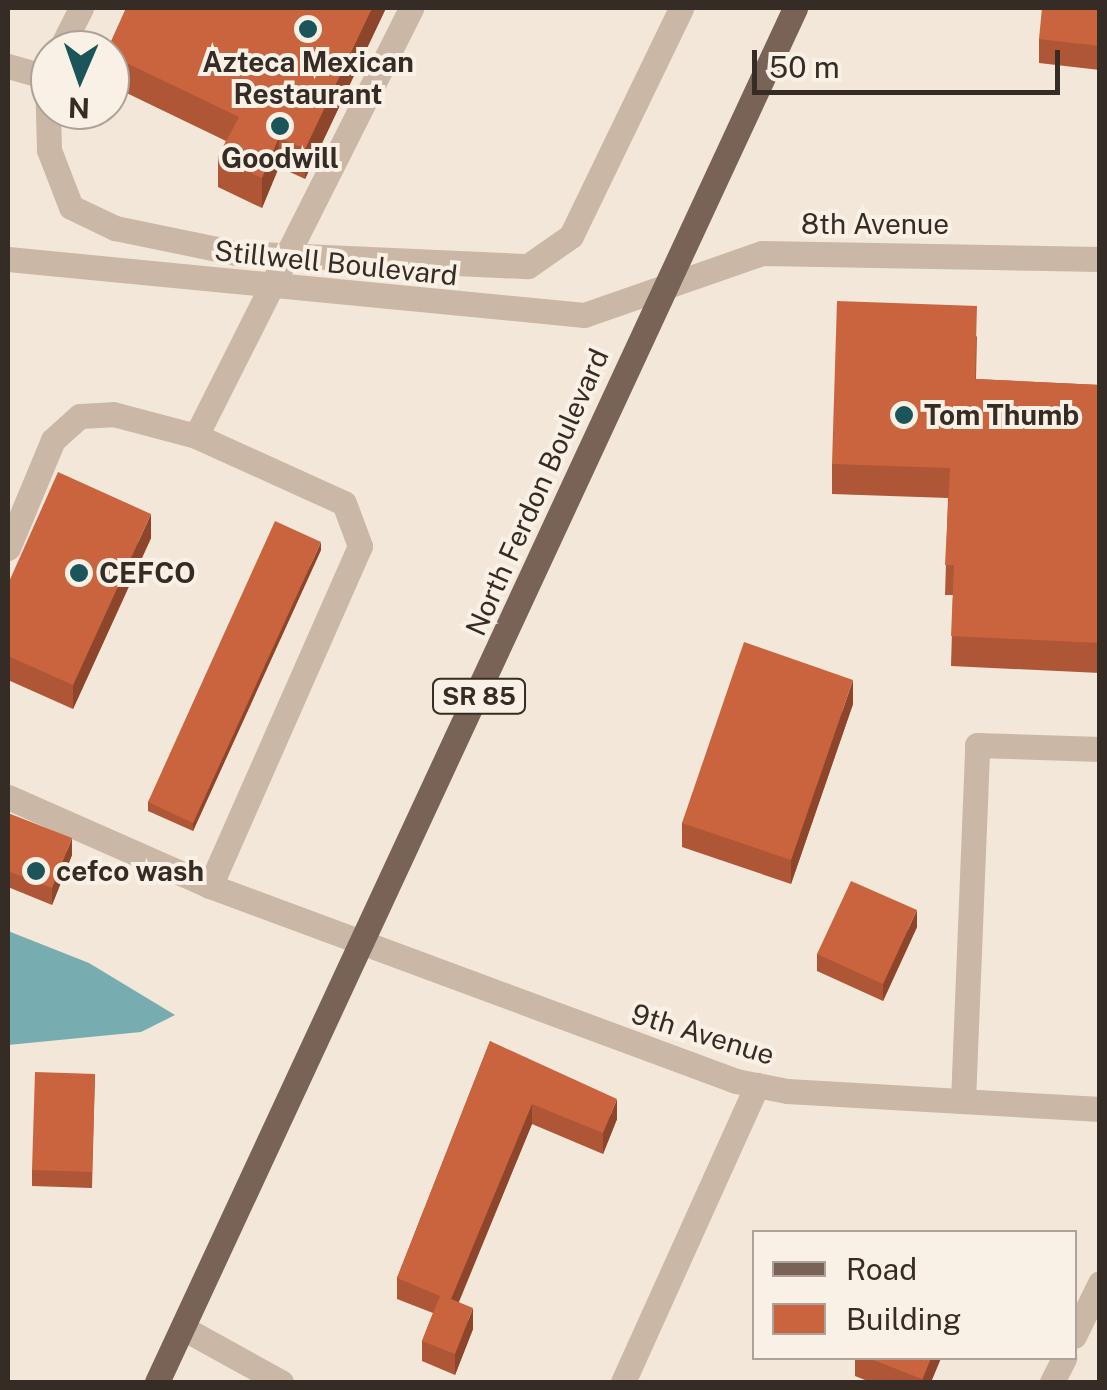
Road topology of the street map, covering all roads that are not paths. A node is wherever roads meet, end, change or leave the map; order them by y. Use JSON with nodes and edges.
{"nodes":[{"id":1,"x":411,"y":8,"type":"edge"},
{"id":2,"x":681,"y":8,"type":"edge"},
{"id":3,"x":786,"y":11,"type":"edge"},
{"id":4,"x":49,"y":130,"type":"edge"},
{"id":5,"x":288,"y":256,"type":"junction"},
{"id":6,"x":8,"y":259,"type":"edge"},
{"id":7,"x":1100,"y":260,"type":"edge"},
{"id":8,"x":274,"y":289,"type":"junction"},
{"id":9,"x":657,"y":294,"type":"junction"},
{"id":10,"x":196,"y":436,"type":"junction"},
{"id":11,"x":8,"y":548,"type":"edge"},
{"id":12,"x":1100,"y":749,"type":"edge"},
{"id":13,"x":8,"y":797,"type":"edge"},
{"id":14,"x":210,"y":886,"type":"junction"},
{"id":15,"x":366,"y":943,"type":"junction"},
{"id":16,"x":757,"y":1085,"type":"junction"},
{"id":17,"x":963,"y":1101,"type":"junction"},
{"id":18,"x":1100,"y":1109,"type":"edge"},
{"id":19,"x":1100,"y":1284,"type":"edge"},
{"id":20,"x":183,"y":1328,"type":"junction"},
{"id":21,"x":1077,"y":1330,"type":"edge"},
{"id":22,"x":157,"y":1382,"type":"edge"},
{"id":23,"x":281,"y":1382,"type":"edge"},
{"id":24,"x":623,"y":1382,"type":"edge"}],
"edges":[{"from":1,"to":5,"type":"street"},
{"from":2,"to":5,"type":"street"},
{"from":3,"to":9,"type":"main road","name":"North Ferdon Boulevard","number":"SR 85"},
{"from":4,"to":5,"type":"street"},
{"from":5,"to":8,"type":"street"},
{"from":6,"to":8,"type":"street","name":"Stillwell Boulevard"},
{"from":7,"to":9,"type":"street","name":"8th Avenue"},
{"from":8,"to":9,"type":"street","name":"Stillwell Boulevard"},
{"from":8,"to":10,"type":"street"},
{"from":9,"to":15,"type":"main road","name":"North Ferdon Boulevard","number":"SR 85"},
{"from":10,"to":11,"type":"street"},
{"from":10,"to":14,"type":"street"},
{"from":12,"to":17,"type":"street"},
{"from":13,"to":14,"type":"street","name":"9th Avenue"},
{"from":14,"to":15,"type":"street","name":"9th Avenue"},
{"from":15,"to":16,"type":"street","name":"9th Avenue"},
{"from":15,"to":20,"type":"main road","name":"North Ferdon Boulevard","number":"SR 85"},
{"from":16,"to":17,"type":"street","name":"9th Avenue"},
{"from":16,"to":24,"type":"street"},
{"from":17,"to":18,"type":"street","name":"9th Avenue"},
{"from":19,"to":21,"type":"street"},
{"from":20,"to":22,"type":"main road","name":"North Ferdon Boulevard","number":"SR 85"},
{"from":20,"to":23,"type":"street"}]}
